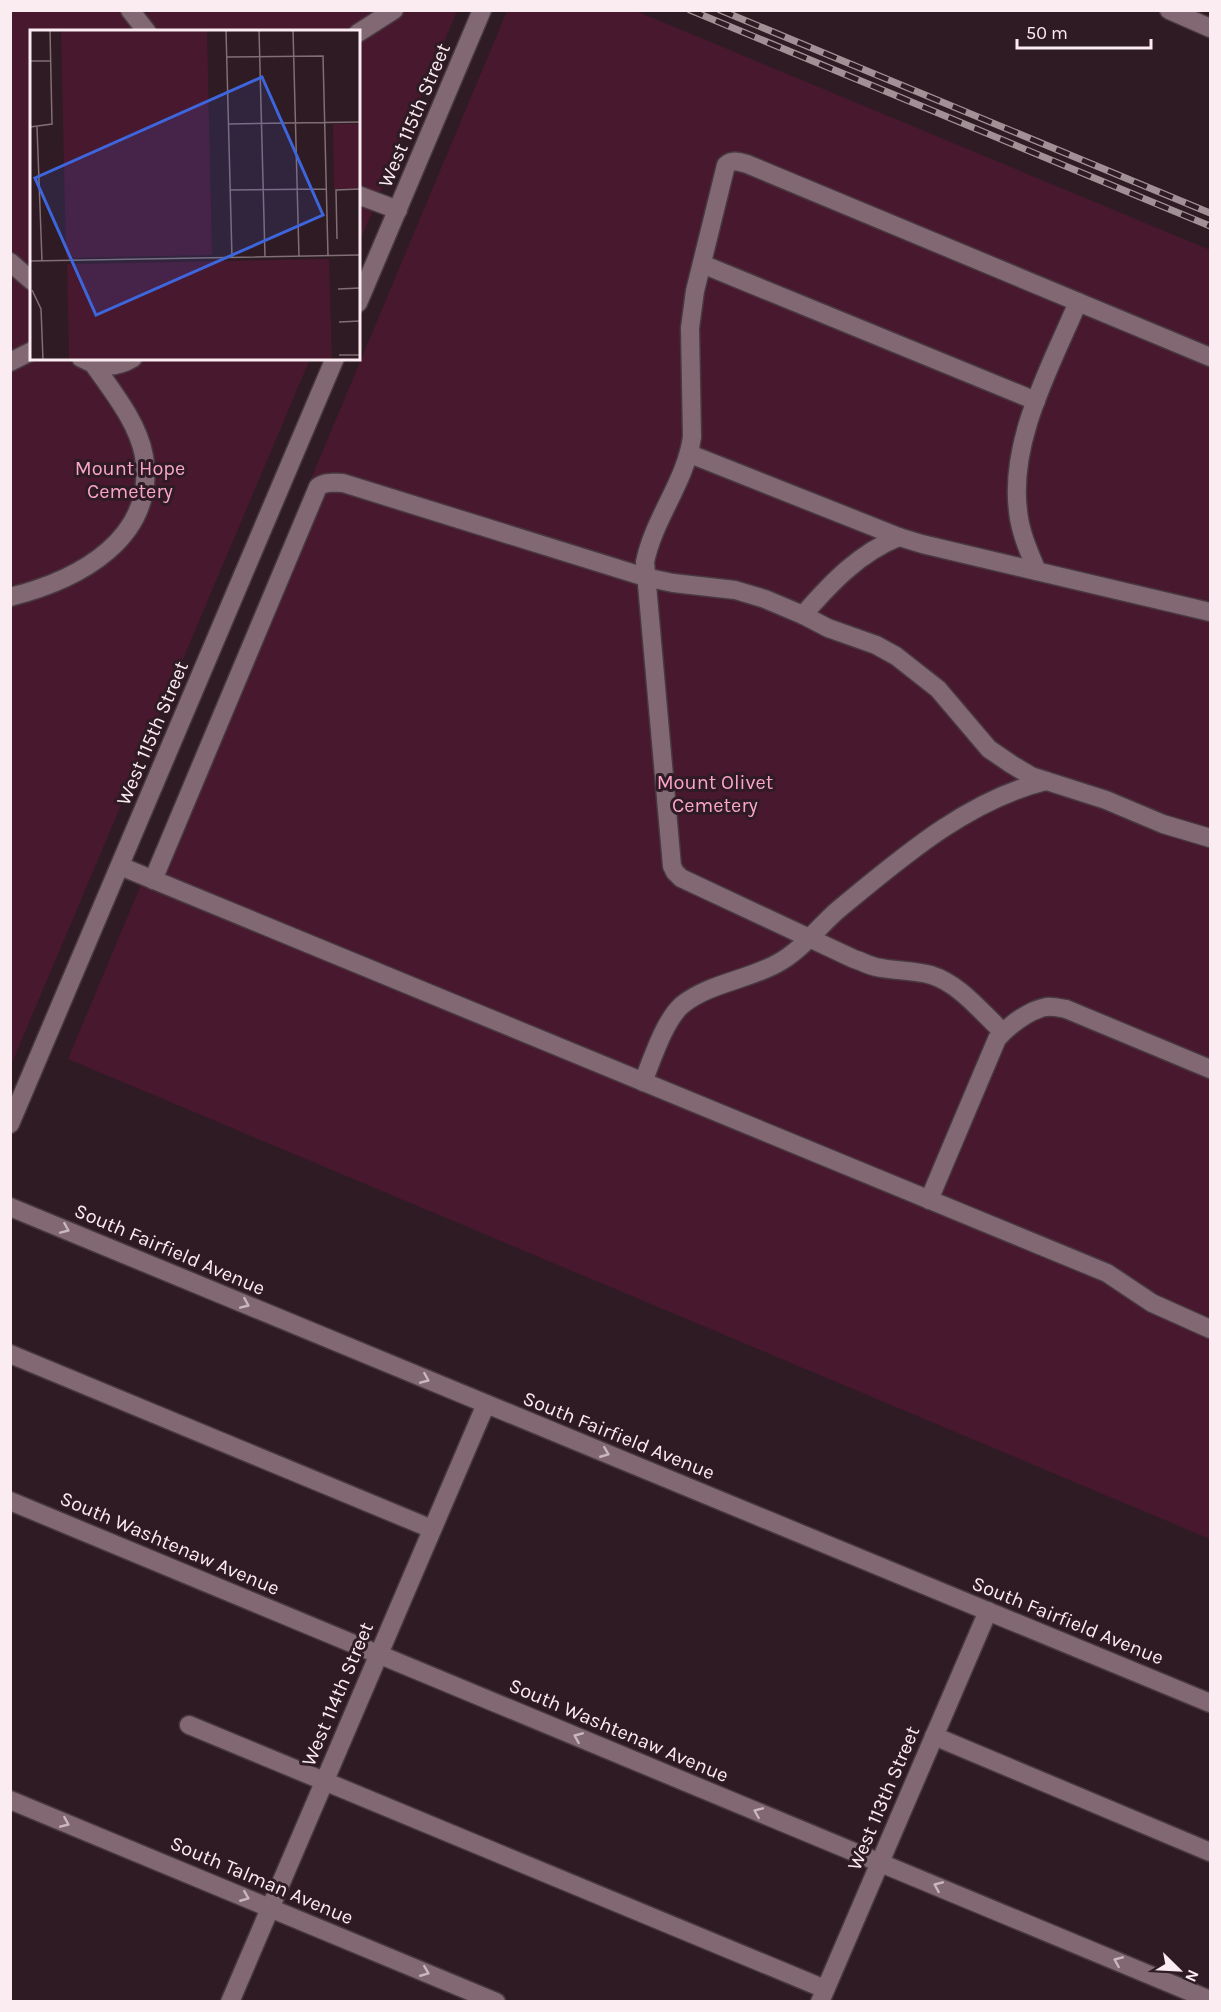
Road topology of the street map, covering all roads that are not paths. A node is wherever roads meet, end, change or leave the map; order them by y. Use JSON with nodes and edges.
{"nodes":[{"id":1,"x":130,"y":10,"type":"edge"},
{"id":2,"x":394,"y":10,"type":"edge"},
{"id":3,"x":483,"y":10,"type":"edge"},
{"id":4,"x":1169,"y":10,"type":"edge"},
{"id":5,"x":1206,"y":21,"type":"edge"},
{"id":6,"x":145,"y":30,"type":"edge"},
{"id":7,"x":360,"y":32,"type":"edge"},
{"id":8,"x":360,"y":196,"type":"edge"},
{"id":9,"x":398,"y":210,"type":"junction"},
{"id":10,"x":11,"y":263,"type":"edge"},
{"id":11,"x":702,"y":264,"type":"junction"},
{"id":12,"x":30,"y":279,"type":"edge"},
{"id":13,"x":360,"y":298,"type":"edge"},
{"id":14,"x":1078,"y":302,"type":"junction"},
{"id":15,"x":1187,"y":347,"type":"junction"},
{"id":16,"x":30,"y":352,"type":"edge"},
{"id":17,"x":1210,"y":357,"type":"edge"},
{"id":18,"x":130,"y":360,"type":"edge"},
{"id":19,"x":334,"y":360,"type":"edge"},
{"id":20,"x":10,"y":362,"type":"edge"},
{"id":21,"x":87,"y":362,"type":"edge"},
{"id":22,"x":1210,"y":373,"type":"edge"},
{"id":23,"x":1036,"y":401,"type":"junction"},
{"id":24,"x":690,"y":454,"type":"junction"},
{"id":25,"x":899,"y":537,"type":"junction"},
{"id":26,"x":1037,"y":571,"type":"junction"},
{"id":27,"x":645,"y":577,"type":"junction"},
{"id":28,"x":10,"y":597,"type":"edge"},
{"id":29,"x":1210,"y":612,"type":"edge"},
{"id":30,"x":803,"y":615,"type":"junction"},
{"id":31,"x":1046,"y":782,"type":"junction"},
{"id":32,"x":1210,"y":838,"type":"edge"},
{"id":33,"x":120,"y":866,"type":"junction"},
{"id":34,"x":153,"y":879,"type":"junction"},
{"id":35,"x":810,"y":937,"type":"junction"},
{"id":36,"x":1002,"y":1032,"type":"junction"},
{"id":37,"x":1210,"y":1069,"type":"edge"},
{"id":38,"x":643,"y":1082,"type":"junction"},
{"id":39,"x":10,"y":1124,"type":"edge"},
{"id":40,"x":929,"y":1200,"type":"junction"},
{"id":41,"x":10,"y":1207,"type":"edge"},
{"id":42,"x":1210,"y":1329,"type":"edge"},
{"id":43,"x":10,"y":1354,"type":"edge"},
{"id":44,"x":486,"y":1404,"type":"junction"},
{"id":45,"x":10,"y":1501,"type":"edge"},
{"id":46,"x":432,"y":1529,"type":"junction"},
{"id":47,"x":988,"y":1611,"type":"junction"},
{"id":48,"x":379,"y":1654,"type":"junction"},
{"id":49,"x":1210,"y":1703,"type":"edge"},
{"id":50,"x":189,"y":1725,"type":"dead end"},
{"id":51,"x":934,"y":1736,"type":"junction"},
{"id":52,"x":324,"y":1781,"type":"junction"},
{"id":53,"x":10,"y":1800,"type":"edge"},
{"id":54,"x":1210,"y":1852,"type":"edge"},
{"id":55,"x":880,"y":1862,"type":"junction"},
{"id":56,"x":270,"y":1908,"type":"junction"},
{"id":57,"x":822,"y":1995,"type":"edge"},
{"id":58,"x":1210,"y":2000,"type":"edge"},
{"id":59,"x":230,"y":2001,"type":"edge"},
{"id":60,"x":496,"y":2001,"type":"edge"}],
"edges":[{"from":1,"to":6,"type":"street"},
{"from":2,"to":7,"type":"street"},
{"from":3,"to":9,"type":"street","name":"West 115th Street"},
{"from":4,"to":5,"type":"street"},
{"from":8,"to":9,"type":"street"},
{"from":9,"to":13,"type":"street","name":"West 115th Street"},
{"from":10,"to":12,"type":"street"},
{"from":11,"to":14,"type":"street"},
{"from":11,"to":23,"type":"street"},
{"from":11,"to":24,"type":"street"},
{"from":14,"to":15,"type":"street"},
{"from":14,"to":23,"type":"street"},
{"from":15,"to":17,"type":"street"},
{"from":15,"to":22,"type":"street"},
{"from":16,"to":20,"type":"street"},
{"from":18,"to":21,"type":"street"},
{"from":19,"to":33,"type":"street","name":"West 115th Street"},
{"from":21,"to":28,"type":"street"},
{"from":23,"to":26,"type":"street"},
{"from":24,"to":25,"type":"street"},
{"from":24,"to":27,"type":"street"},
{"from":25,"to":26,"type":"street"},
{"from":25,"to":30,"type":"street"},
{"from":26,"to":29,"type":"street"},
{"from":27,"to":30,"type":"street"},
{"from":27,"to":34,"type":"street"},
{"from":27,"to":35,"type":"street"},
{"from":30,"to":31,"type":"street"},
{"from":31,"to":32,"type":"street"},
{"from":31,"to":35,"type":"street"},
{"from":33,"to":34,"type":"street"},
{"from":33,"to":39,"type":"street","name":"West 115th Street"},
{"from":34,"to":38,"type":"street"},
{"from":35,"to":36,"type":"street"},
{"from":35,"to":38,"type":"street"},
{"from":36,"to":37,"type":"street"},
{"from":36,"to":40,"type":"street"},
{"from":38,"to":40,"type":"street"},
{"from":40,"to":42,"type":"street"},
{"from":41,"to":44,"type":"street","name":"South Fairfield Avenue","one_way":true},
{"from":43,"to":46,"type":"street"},
{"from":44,"to":46,"type":"street","name":"West 114th Street"},
{"from":44,"to":47,"type":"street","name":"South Fairfield Avenue","one_way":true},
{"from":45,"to":48,"type":"street","name":"South Washtenaw Avenue"},
{"from":46,"to":48,"type":"street","name":"West 114th Street"},
{"from":47,"to":49,"type":"street","name":"South Fairfield Avenue"},
{"from":47,"to":51,"type":"street","name":"West 113th Street"},
{"from":48,"to":52,"type":"street","name":"West 114th Street"},
{"from":55,"to":48,"type":"street","name":"South Washtenaw Avenue","one_way":true},
{"from":50,"to":52,"type":"street"},
{"from":51,"to":54,"type":"street"},
{"from":51,"to":55,"type":"street","name":"West 113th Street"},
{"from":52,"to":56,"type":"street","name":"West 114th Street"},
{"from":52,"to":57,"type":"street"},
{"from":53,"to":56,"type":"street","name":"South Talman Avenue","one_way":true},
{"from":55,"to":57,"type":"street","name":"West 113th Street"},
{"from":58,"to":55,"type":"street","name":"South Washtenaw Avenue","one_way":true},
{"from":56,"to":59,"type":"street","name":"West 114th Street"},
{"from":56,"to":60,"type":"street","name":"South Talman Avenue","one_way":true}]}
